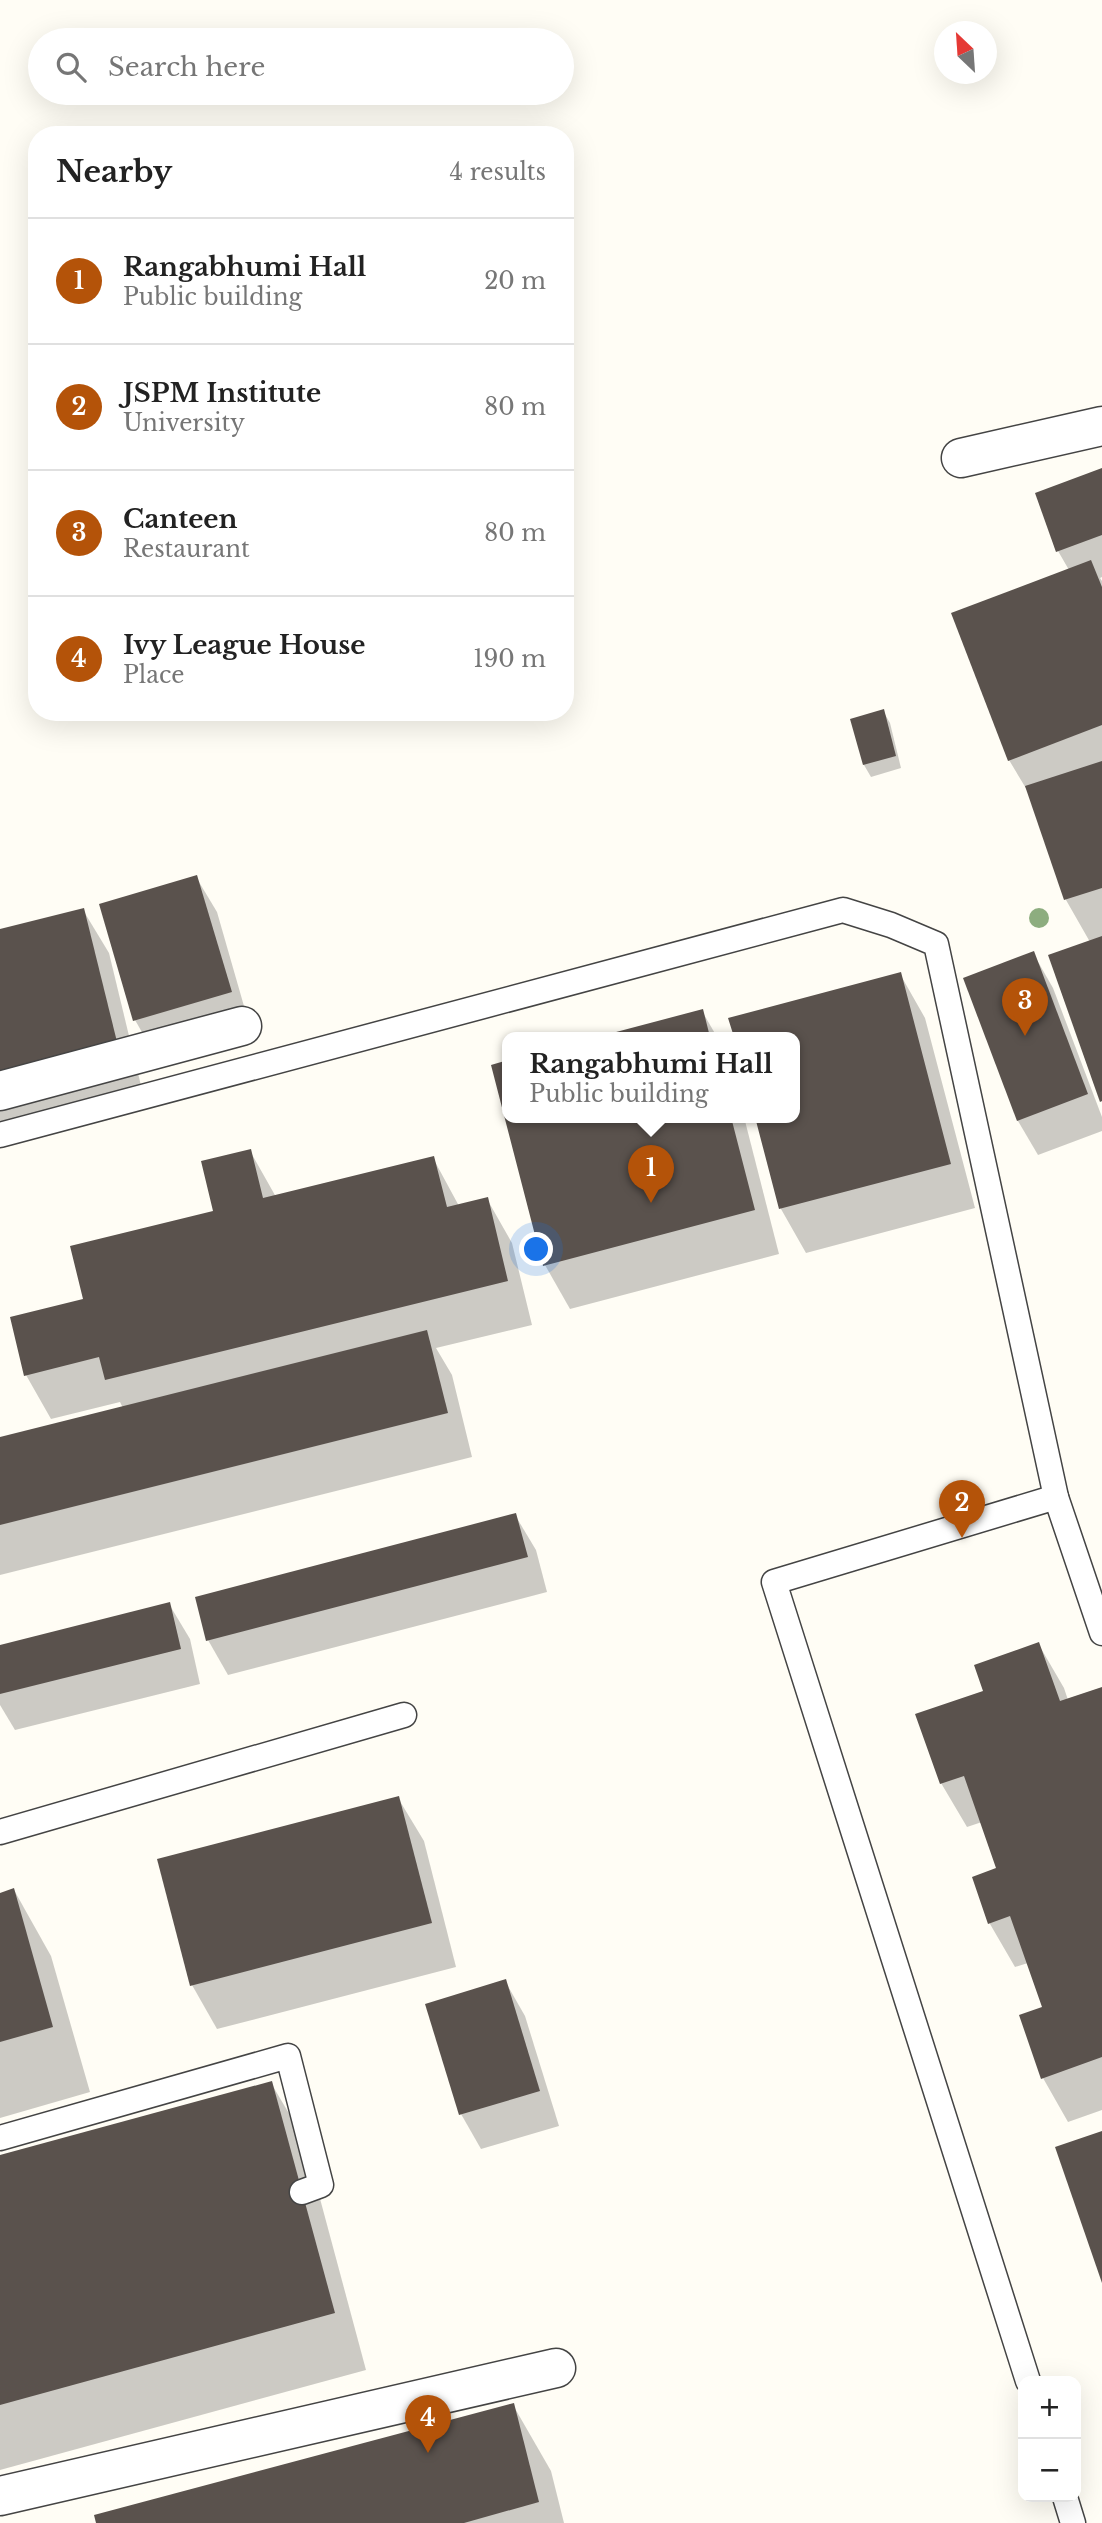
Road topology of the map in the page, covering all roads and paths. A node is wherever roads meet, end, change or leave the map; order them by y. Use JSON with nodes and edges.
{"nodes":[{"id":1,"x":1102,"y":426,"type":"edge"},
{"id":2,"x":961,"y":458,"type":"dead end"},
{"id":3,"x":242,"y":1026,"type":"dead end"},
{"id":4,"x":0,"y":1091,"type":"edge"},
{"id":5,"x":0,"y":1135,"type":"edge"},
{"id":6,"x":1056,"y":1497,"type":"junction"},
{"id":7,"x":1102,"y":1633,"type":"edge"},
{"id":8,"x":404,"y":1714,"type":"dead end"},
{"id":9,"x":0,"y":1832,"type":"edge"},
{"id":10,"x":0,"y":2138,"type":"edge"},
{"id":11,"x":302,"y":2192,"type":"dead end"},
{"id":12,"x":556,"y":2368,"type":"dead end"},
{"id":13,"x":1026,"y":2376,"type":"edge"},
{"id":14,"x":0,"y":2496,"type":"edge"},
{"id":15,"x":1067,"y":2502,"type":"edge"},
{"id":16,"x":1073,"y":2523,"type":"edge"}],
"edges":[{"from":1,"to":2,"type":"street"},
{"from":3,"to":4,"type":"street"},
{"from":5,"to":6,"type":"lane"},
{"from":6,"to":7,"type":"lane"},
{"from":6,"to":13,"type":"lane"},
{"from":8,"to":9,"type":"lane"},
{"from":10,"to":11,"type":"lane"},
{"from":12,"to":14,"type":"street"},
{"from":15,"to":16,"type":"lane"}]}
